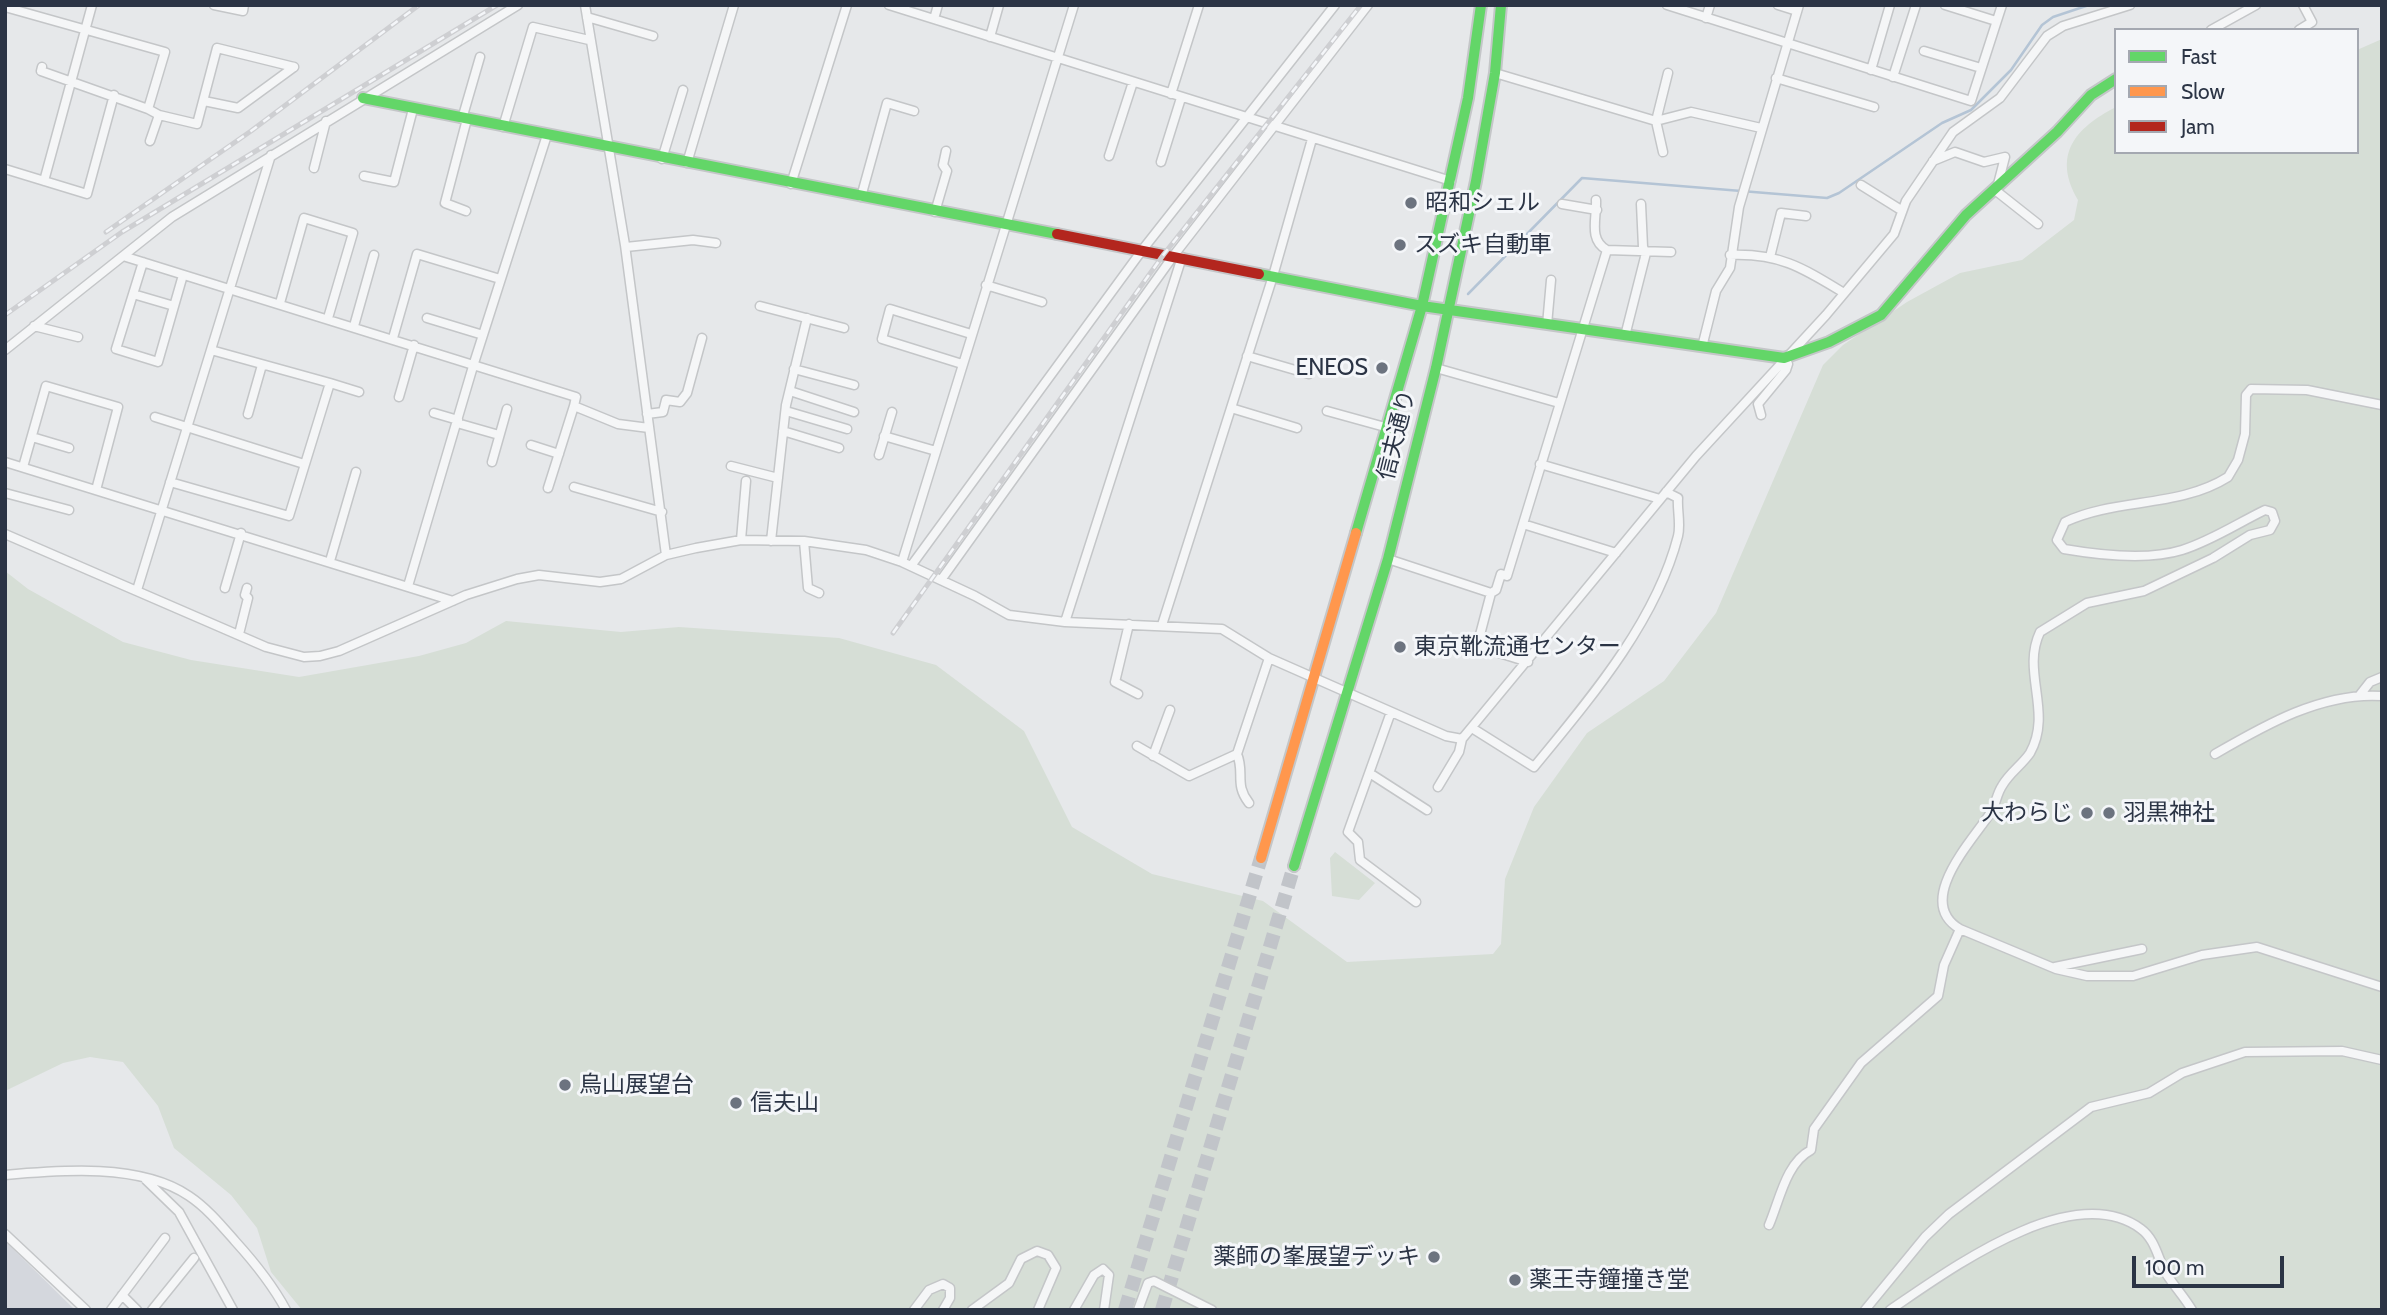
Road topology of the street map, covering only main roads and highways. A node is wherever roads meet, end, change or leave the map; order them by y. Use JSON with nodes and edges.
{"nodes":[{"id":1,"x":1481,"y":5,"type":"edge"},
{"id":2,"x":1500,"y":5,"type":"edge"},
{"id":3,"x":2114,"y":80,"type":"edge"},
{"id":4,"x":363,"y":98,"type":"road end"},
{"id":5,"x":1422,"y":306,"type":"junction"},
{"id":6,"x":1448,"y":309,"type":"junction"},
{"id":7,"x":1261,"y":858,"type":"tunnel mouth"},
{"id":8,"x":1294,"y":866,"type":"tunnel mouth"}],
"edges":[{"from":1,"to":5,"type":"main road","name":"信夫通り"},
{"from":2,"to":6,"type":"main road","name":"信夫通り"},
{"from":3,"to":6,"type":"main road"},
{"from":4,"to":5,"type":"main road"},
{"from":5,"to":6,"type":"main road"},
{"from":5,"to":7,"type":"main road","name":"信夫通り"},
{"from":6,"to":8,"type":"main road","name":"信夫通り"}]}
